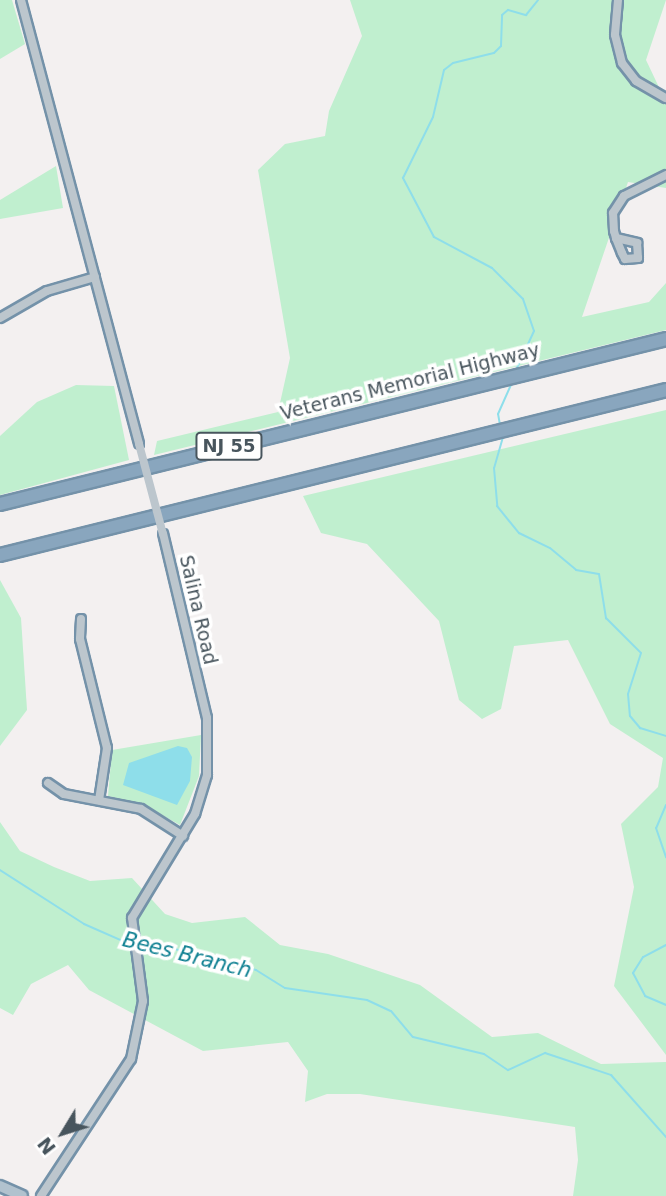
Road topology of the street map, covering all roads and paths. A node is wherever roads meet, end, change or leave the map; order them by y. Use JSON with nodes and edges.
{"nodes":[{"id":1,"x":21,"y":0,"type":"edge"},
{"id":2,"x":618,"y":0,"type":"edge"},
{"id":3,"x":666,"y":98,"type":"edge"},
{"id":4,"x":666,"y":175,"type":"edge"},
{"id":5,"x":616,"y":238,"type":"dead end"},
{"id":6,"x":95,"y":277,"type":"junction"},
{"id":7,"x":0,"y":318,"type":"edge"},
{"id":8,"x":666,"y":339,"type":"edge"},
{"id":9,"x":666,"y":390,"type":"edge"},
{"id":10,"x":0,"y":504,"type":"edge"},
{"id":11,"x":0,"y":555,"type":"edge"},
{"id":12,"x":81,"y":618,"type":"dead end"},
{"id":13,"x":48,"y":783,"type":"dead end"},
{"id":14,"x":99,"y":800,"type":"junction"},
{"id":15,"x":183,"y":836,"type":"junction"},
{"id":16,"x":0,"y":1186,"type":"edge"},
{"id":17,"x":22,"y":1196,"type":"edge"},
{"id":18,"x":41,"y":1196,"type":"edge"}],
"edges":[{"from":1,"to":6,"type":"street","name":"Salina Road"},
{"from":2,"to":3,"type":"street"},
{"from":4,"to":5,"type":"street"},
{"from":6,"to":7,"type":"street"},
{"from":6,"to":15,"type":"street","name":"Salina Road","bridge":true},
{"from":8,"to":10,"type":"highway","name":"Veterans Memorial Highway","number":"NJ 55"},
{"from":9,"to":11,"type":"highway","number":"NJ 55"},
{"from":12,"to":14,"type":"street"},
{"from":13,"to":14,"type":"street"},
{"from":14,"to":15,"type":"street"},
{"from":15,"to":18,"type":"street","name":"Salina Road"},
{"from":16,"to":17,"type":"main road"}]}
